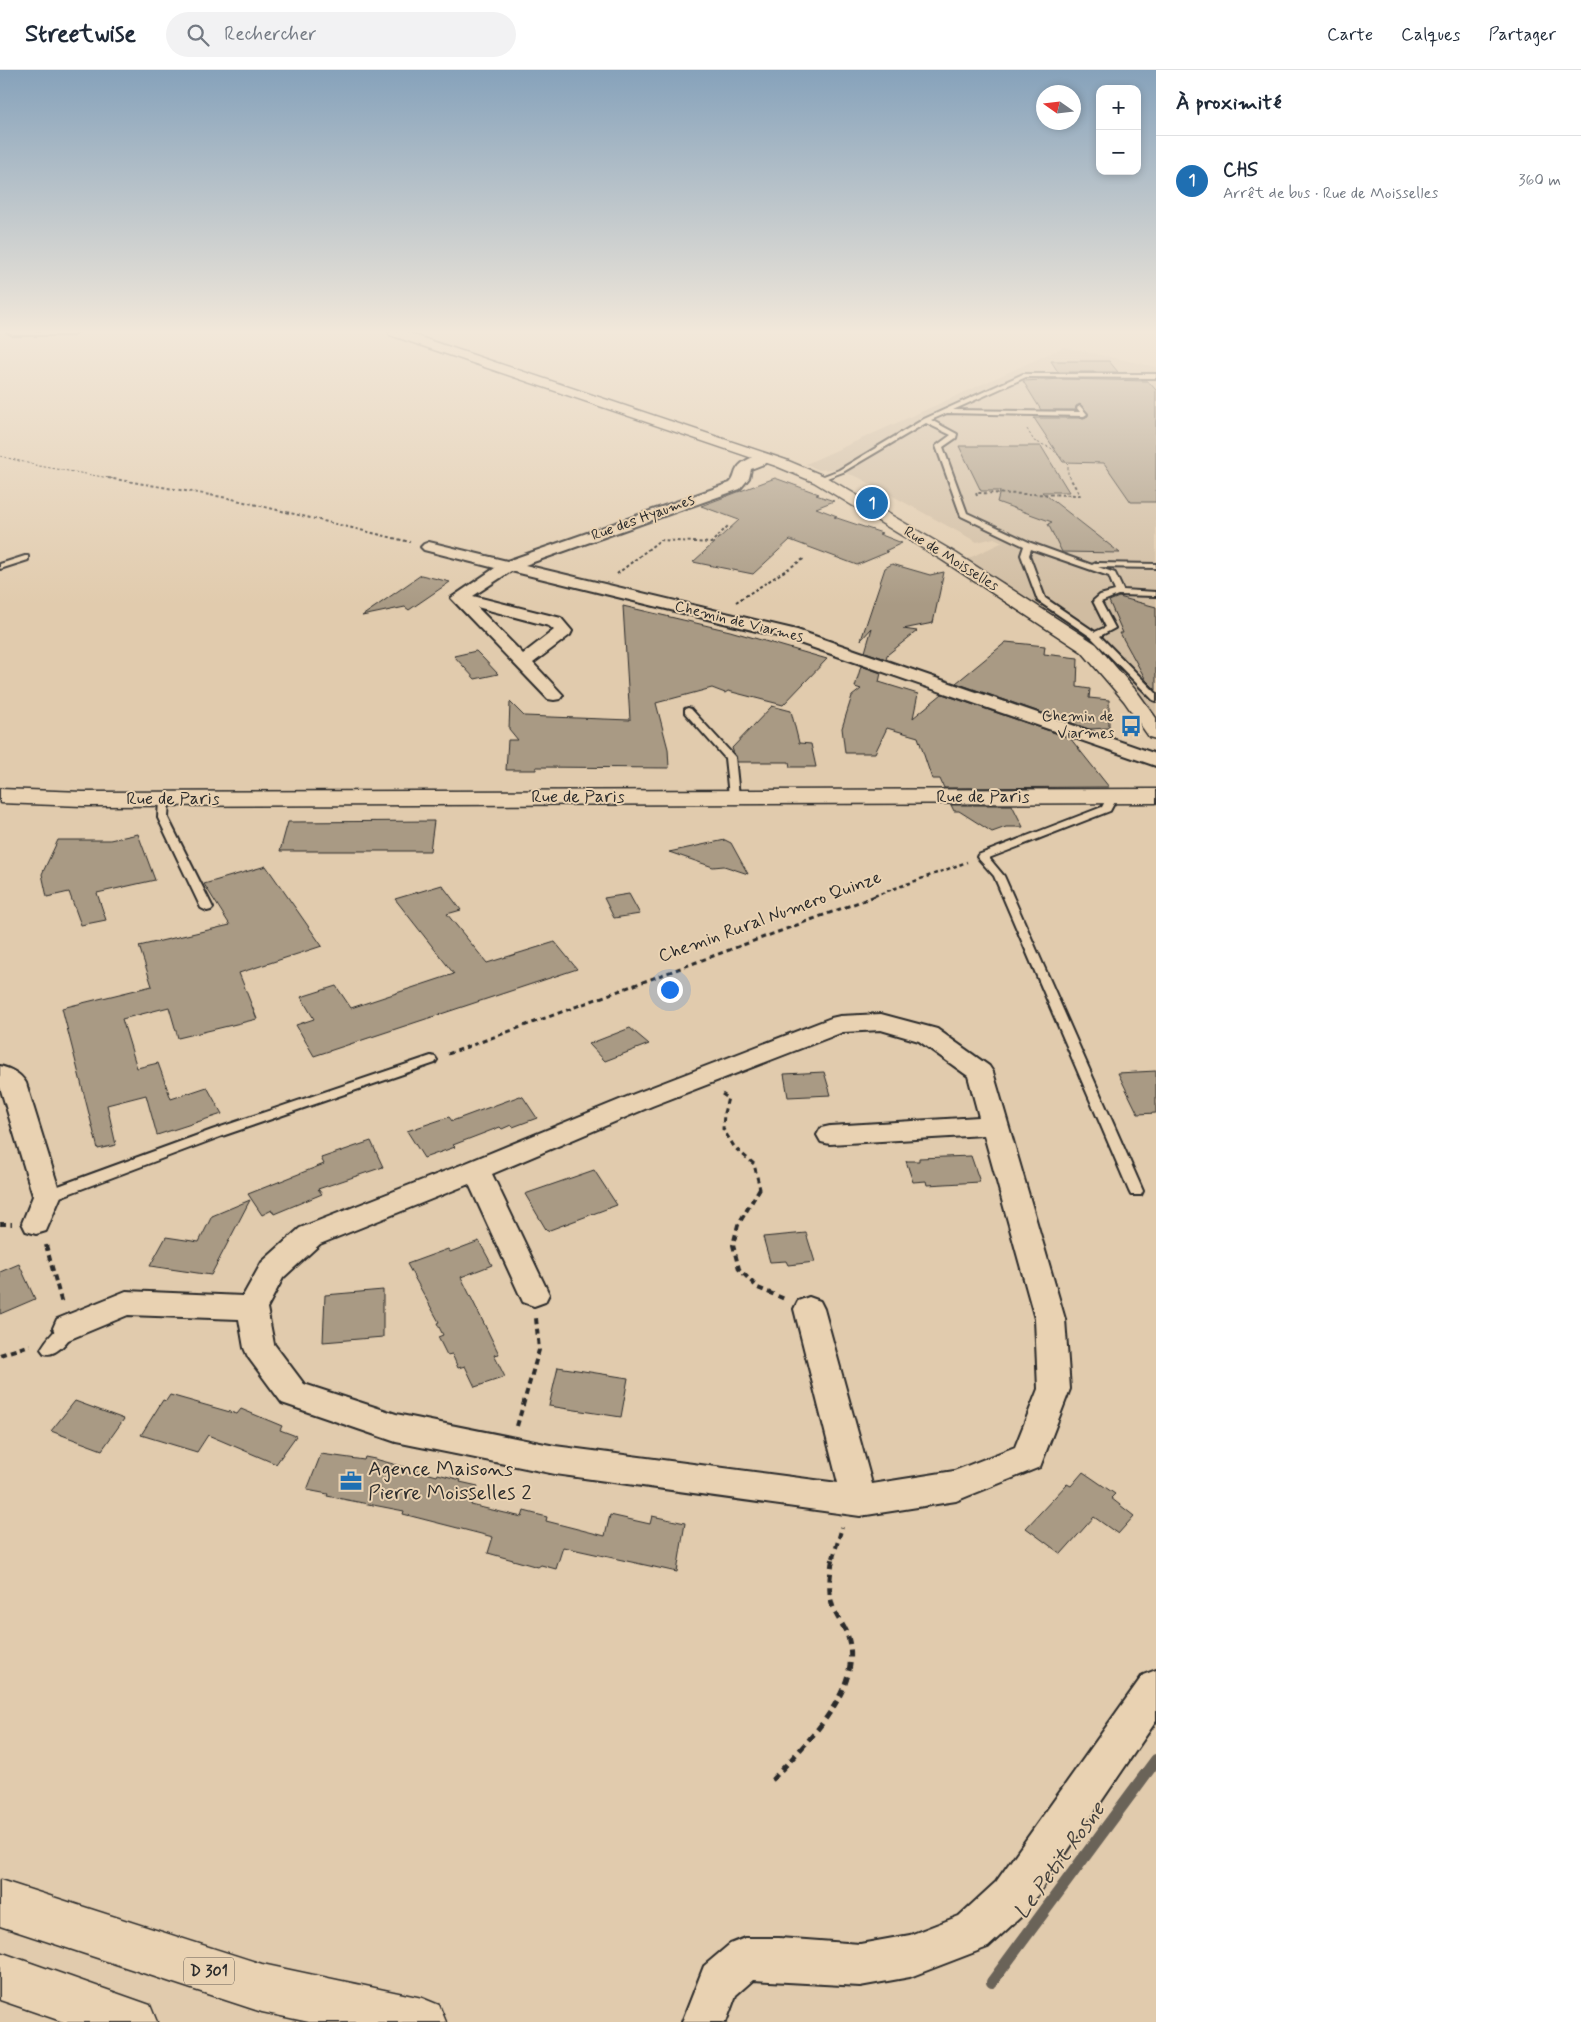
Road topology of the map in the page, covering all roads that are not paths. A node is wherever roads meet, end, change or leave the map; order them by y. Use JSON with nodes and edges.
{"nodes":[{"id":1,"x":663,"y":423,"type":"edge"},
{"id":2,"x":921,"y":423,"type":"edge"},
{"id":3,"x":932,"y":423,"type":"edge"},
{"id":4,"x":766,"y":458,"type":"junction"},
{"id":5,"x":819,"y":479,"type":"junction"},
{"id":6,"x":1028,"y":545,"type":"junction"},
{"id":7,"x":429,"y":547,"type":"road end"},
{"id":8,"x":26,"y":558,"type":"dead end"},
{"id":9,"x":1085,"y":565,"type":"junction"},
{"id":10,"x":508,"y":566,"type":"junction"},
{"id":11,"x":1156,"y":566,"type":"edge"},
{"id":12,"x":0,"y":567,"type":"edge"},
{"id":13,"x":1120,"y":593,"type":"junction"},
{"id":14,"x":1156,"y":594,"type":"edge"},
{"id":15,"x":459,"y":598,"type":"junction"},
{"id":16,"x":1094,"y":635,"type":"junction"},
{"id":17,"x":523,"y":662,"type":"junction"},
{"id":18,"x":554,"y":695,"type":"dead end"},
{"id":19,"x":1156,"y":698,"type":"edge"},
{"id":20,"x":688,"y":711,"type":"dead end"},
{"id":21,"x":1156,"y":733,"type":"edge"},
{"id":22,"x":1156,"y":760,"type":"edge"},
{"id":23,"x":0,"y":796,"type":"edge"},
{"id":24,"x":734,"y":796,"type":"junction"},
{"id":25,"x":1113,"y":796,"type":"junction"},
{"id":26,"x":1156,"y":796,"type":"edge"},
{"id":27,"x":164,"y":798,"type":"junction"},
{"id":28,"x":208,"y":908,"type":"dead end"},
{"id":29,"x":431,"y":1060,"type":"road end"},
{"id":30,"x":0,"y":1075,"type":"edge"},
{"id":31,"x":995,"y":1125,"type":"junction"},
{"id":32,"x":830,"y":1135,"type":"dead end"},
{"id":33,"x":476,"y":1170,"type":"junction"},
{"id":34,"x":1136,"y":1191,"type":"dead end"},
{"id":35,"x":47,"y":1196,"type":"junction"},
{"id":36,"x":36,"y":1222,"type":"road end"},
{"id":37,"x":534,"y":1294,"type":"road end"},
{"id":38,"x":252,"y":1308,"type":"junction"},
{"id":39,"x":809,"y":1309,"type":"road end"},
{"id":40,"x":59,"y":1338,"type":"road end"},
{"id":41,"x":860,"y":1501,"type":"junction"},
{"id":42,"x":1156,"y":1688,"type":"edge"},
{"id":43,"x":0,"y":1903,"type":"edge"},
{"id":44,"x":0,"y":1976,"type":"edge"},
{"id":45,"x":132,"y":2022,"type":"edge"},
{"id":46,"x":422,"y":2022,"type":"edge"},
{"id":47,"x":704,"y":2022,"type":"edge"}],
"edges":[{"from":1,"to":4,"type":"main road","name":"Rue de Moisselles"},
{"from":2,"to":5,"type":"lane"},
{"from":3,"to":6,"type":"lane"},
{"from":4,"to":5,"type":"main road","name":"Rue de Moisselles"},
{"from":4,"to":10,"type":"street","name":"Rue des Hyaumes"},
{"from":5,"to":21,"type":"main road","name":"Rue de Moisselles"},
{"from":6,"to":9,"type":"lane"},
{"from":6,"to":16,"type":"lane"},
{"from":7,"to":10,"type":"street","name":"Chemin de Viarmes"},
{"from":8,"to":12,"type":"lane"},
{"from":9,"to":11,"type":"lane"},
{"from":9,"to":13,"type":"lane"},
{"from":10,"to":15,"type":"street","name":"Rue des Hyaumes"},
{"from":10,"to":22,"type":"street","name":"Chemin de Viarmes"},
{"from":13,"to":14,"type":"lane"},
{"from":13,"to":16,"type":"lane"},
{"from":15,"to":17,"type":"street"},
{"from":15,"to":17,"type":"street"},
{"from":16,"to":19,"type":"lane"},
{"from":17,"to":18,"type":"street"},
{"from":20,"to":24,"type":"lane"},
{"from":23,"to":27,"type":"main road","name":"Rue de Paris"},
{"from":24,"to":25,"type":"main road","name":"Rue de Paris"},
{"from":24,"to":27,"type":"main road","name":"Rue de Paris"},
{"from":25,"to":26,"type":"main road","name":"Rue de Paris"},
{"from":25,"to":34,"type":"lane"},
{"from":27,"to":28,"type":"lane"},
{"from":29,"to":35,"type":"lane"},
{"from":30,"to":35,"type":"street"},
{"from":31,"to":32,"type":"street"},
{"from":31,"to":33,"type":"street"},
{"from":31,"to":41,"type":"street"},
{"from":33,"to":37,"type":"street"},
{"from":33,"to":38,"type":"street"},
{"from":35,"to":36,"type":"street"},
{"from":38,"to":40,"type":"street"},
{"from":38,"to":41,"type":"street"},
{"from":39,"to":41,"type":"street"},
{"from":42,"to":47,"type":"street"},
{"from":43,"to":46,"type":"main road","number":"D 301"},
{"from":44,"to":45,"type":"main road"}]}
